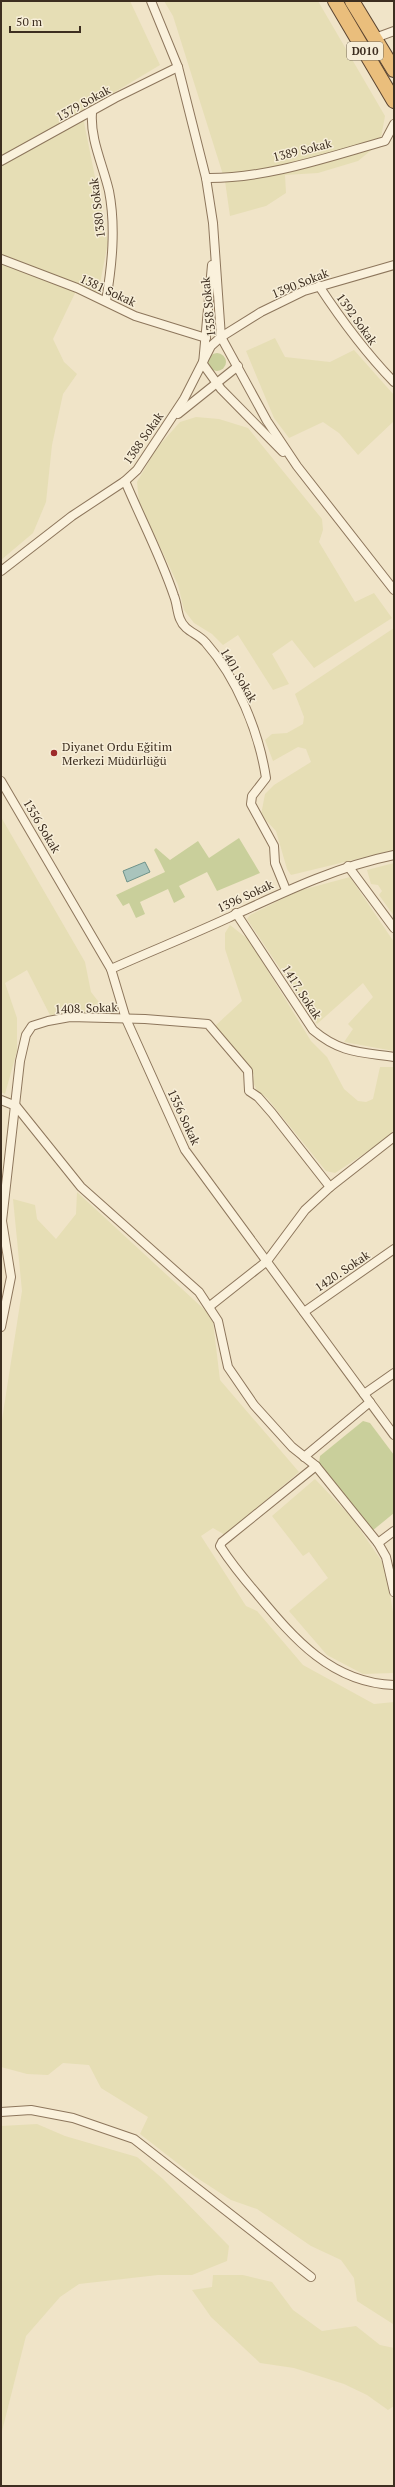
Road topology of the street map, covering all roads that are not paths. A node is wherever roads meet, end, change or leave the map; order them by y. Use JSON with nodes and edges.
{"nodes":[{"id":1,"x":152,"y":1,"type":"edge"},
{"id":2,"x":335,"y":1,"type":"edge"},
{"id":3,"x":352,"y":1,"type":"edge"},
{"id":4,"x":394,"y":31,"type":"edge"},
{"id":5,"x":375,"y":38,"type":"junction"},
{"id":6,"x":178,"y":67,"type":"junction"},
{"id":7,"x":394,"y":70,"type":"edge"},
{"id":8,"x":394,"y":101,"type":"edge"},
{"id":9,"x":92,"y":113,"type":"junction"},
{"id":10,"x":394,"y":124,"type":"edge"},
{"id":11,"x":1,"y":161,"type":"edge"},
{"id":12,"x":206,"y":178,"type":"junction"},
{"id":13,"x":214,"y":243,"type":"junction"},
{"id":14,"x":1,"y":259,"type":"edge"},
{"id":15,"x":394,"y":265,"type":"edge"},
{"id":16,"x":319,"y":286,"type":"junction"},
{"id":17,"x":106,"y":301,"type":"junction"},
{"id":18,"x":221,"y":337,"type":"junction"},
{"id":19,"x":206,"y":338,"type":"junction"},
{"id":20,"x":203,"y":364,"type":"junction"},
{"id":21,"x":238,"y":366,"type":"junction"},
{"id":22,"x":394,"y":382,"type":"edge"},
{"id":23,"x":216,"y":383,"type":"junction"},
{"id":24,"x":170,"y":421,"type":"junction"},
{"id":25,"x":297,"y":466,"type":"junction"},
{"id":26,"x":125,"y":482,"type":"junction"},
{"id":27,"x":1,"y":571,"type":"edge"},
{"id":28,"x":394,"y":589,"type":"edge"},
{"id":29,"x":1,"y":781,"type":"edge"},
{"id":30,"x":394,"y":855,"type":"edge"},
{"id":31,"x":348,"y":866,"type":"junction"},
{"id":32,"x":286,"y":890,"type":"junction"},
{"id":33,"x":236,"y":913,"type":"junction"},
{"id":34,"x":394,"y":928,"type":"edge"},
{"id":35,"x":111,"y":969,"type":"junction"},
{"id":36,"x":126,"y":1019,"type":"junction"},
{"id":37,"x":394,"y":1057,"type":"edge"},
{"id":38,"x":1,"y":1100,"type":"edge"},
{"id":39,"x":16,"y":1106,"type":"junction"},
{"id":40,"x":394,"y":1136,"type":"edge"},
{"id":41,"x":330,"y":1187,"type":"junction"},
{"id":42,"x":394,"y":1249,"type":"edge"},
{"id":43,"x":267,"y":1261,"type":"junction"},
{"id":44,"x":210,"y":1306,"type":"junction"},
{"id":45,"x":304,"y":1312,"type":"junction"},
{"id":46,"x":1,"y":1327,"type":"edge"},
{"id":47,"x":394,"y":1373,"type":"edge"},
{"id":48,"x":364,"y":1394,"type":"junction"},
{"id":49,"x":370,"y":1402,"type":"junction"},
{"id":50,"x":394,"y":1435,"type":"edge"},
{"id":51,"x":304,"y":1457,"type":"junction"},
{"id":52,"x":316,"y":1466,"type":"junction"},
{"id":53,"x":394,"y":1531,"type":"edge"},
{"id":54,"x":378,"y":1543,"type":"junction"},
{"id":55,"x":394,"y":1592,"type":"edge"},
{"id":56,"x":394,"y":1685,"type":"edge"},
{"id":57,"x":1,"y":2112,"type":"edge"},
{"id":58,"x":311,"y":2277,"type":"dead end"}],
"edges":[{"from":1,"to":6,"type":"street","name":"1358 Sokak"},
{"from":2,"to":8,"type":"highway","number":"D010"},
{"from":3,"to":5,"type":"highway","number":"D010"},
{"from":4,"to":5,"type":"street"},
{"from":5,"to":7,"type":"highway","number":"D010"},
{"from":6,"to":9,"type":"street","name":"1379 Sokak"},
{"from":6,"to":12,"type":"street","name":"1358 Sokak"},
{"from":9,"to":11,"type":"street","name":"1379 Sokak"},
{"from":9,"to":17,"type":"street","name":"1380 Sokak"},
{"from":10,"to":12,"type":"street","name":"1389 Sokak"},
{"from":12,"to":13,"type":"street","name":"1358 Sokak"},
{"from":13,"to":18,"type":"street","name":"1358 Sokak"},
{"from":13,"to":19,"type":"street"},
{"from":14,"to":17,"type":"street","name":"1381 Sokak"},
{"from":15,"to":16,"type":"street","name":"1390 Sokak"},
{"from":16,"to":18,"type":"street","name":"1390 Sokak"},
{"from":16,"to":22,"type":"street","name":"1392 Sokak"},
{"from":17,"to":19,"type":"street","name":"1381 Sokak"},
{"from":18,"to":20,"type":"street","name":"1388 Sokak"},
{"from":18,"to":21,"type":"street","name":"1358 Sokak"},
{"from":19,"to":20,"type":"street"},
{"from":20,"to":23,"type":"street"},
{"from":20,"to":24,"type":"street","name":"1388 Sokak"},
{"from":21,"to":23,"type":"street"},
{"from":21,"to":25,"type":"street","name":"1358 Sokak"},
{"from":23,"to":24,"type":"street"},
{"from":23,"to":25,"type":"street"},
{"from":24,"to":26,"type":"street","name":"1388 Sokak"},
{"from":25,"to":28,"type":"street","name":"1358 Sokak"},
{"from":26,"to":27,"type":"street","name":"1388 Sokak"},
{"from":26,"to":32,"type":"street","name":"1401 Sokak"},
{"from":29,"to":35,"type":"street","name":"1356 Sokak"},
{"from":30,"to":31,"type":"street","name":"1396 Sokak"},
{"from":31,"to":32,"type":"street","name":"1396 Sokak"},
{"from":31,"to":34,"type":"street"},
{"from":32,"to":33,"type":"street","name":"1396 Sokak"},
{"from":33,"to":35,"type":"street","name":"1396 Sokak"},
{"from":33,"to":37,"type":"street","name":"1417. Sokak"},
{"from":35,"to":36,"type":"street","name":"1356 Sokak"},
{"from":36,"to":39,"type":"street","name":"1408. Sokak"},
{"from":36,"to":41,"type":"street","name":"1408. Sokak"},
{"from":36,"to":43,"type":"street","name":"1356 Sokak"},
{"from":38,"to":39,"type":"street"},
{"from":39,"to":44,"type":"street"},
{"from":39,"to":46,"type":"street","name":"1408. Sokak"},
{"from":40,"to":41,"type":"street"},
{"from":41,"to":43,"type":"street"},
{"from":42,"to":45,"type":"street","name":"1420. Sokak"},
{"from":43,"to":44,"type":"street"},
{"from":43,"to":45,"type":"street","name":"1356 Sokak"},
{"from":44,"to":51,"type":"street"},
{"from":45,"to":48,"type":"street","name":"1356 Sokak"},
{"from":47,"to":48,"type":"street"},
{"from":48,"to":49,"type":"street","name":"1356 Sokak"},
{"from":49,"to":50,"type":"street","name":"1356 Sokak"},
{"from":49,"to":51,"type":"street"},
{"from":51,"to":52,"type":"street"},
{"from":52,"to":54,"type":"street"},
{"from":52,"to":56,"type":"street"},
{"from":53,"to":54,"type":"street"},
{"from":54,"to":55,"type":"street"},
{"from":57,"to":58,"type":"street"}]}
